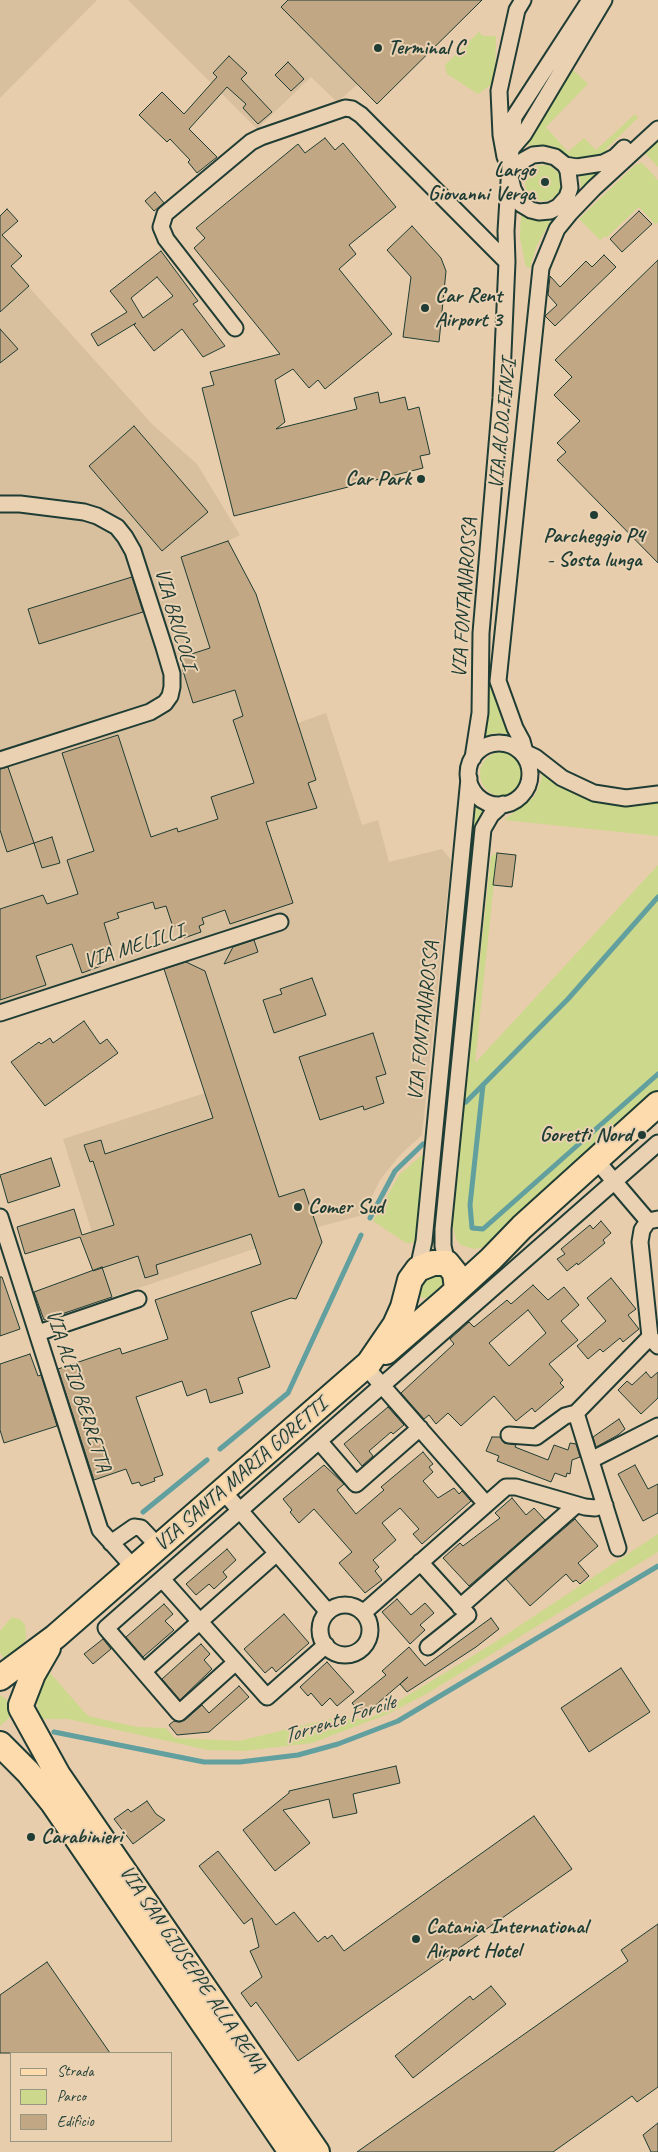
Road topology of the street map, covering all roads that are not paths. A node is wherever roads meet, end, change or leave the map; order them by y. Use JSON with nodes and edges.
{"nodes":[{"id":1,"x":522,"y":0,"type":"edge"},
{"id":2,"x":590,"y":0,"type":"edge"},
{"id":3,"x":604,"y":0,"type":"edge"},
{"id":4,"x":658,"y":116,"type":"edge"},
{"id":5,"x":658,"y":128,"type":"edge"},
{"id":6,"x":510,"y":149,"type":"junction"},
{"id":7,"x":565,"y":165,"type":"junction"},
{"id":8,"x":510,"y":176,"type":"junction"},
{"id":9,"x":594,"y":188,"type":"junction"},
{"id":10,"x":567,"y":197,"type":"junction"},
{"id":11,"x":570,"y":213,"type":"junction"},
{"id":12,"x":507,"y":262,"type":"junction"},
{"id":13,"x":235,"y":328,"type":"dead end"},
{"id":14,"x":0,"y":504,"type":"edge"},
{"id":15,"x":524,"y":755,"type":"junction"},
{"id":16,"x":473,"y":758,"type":"junction"},
{"id":17,"x":0,"y":760,"type":"edge"},
{"id":18,"x":469,"y":778,"type":"junction"},
{"id":19,"x":658,"y":794,"type":"edge"},
{"id":20,"x":503,"y":804,"type":"junction"},
{"id":21,"x":280,"y":922,"type":"dead end"},
{"id":22,"x":0,"y":1013,"type":"edge"},
{"id":23,"x":655,"y":1114,"type":"edge"},
{"id":24,"x":658,"y":1143,"type":"edge"},
{"id":25,"x":596,"y":1160,"type":"junction"},
{"id":26,"x":614,"y":1182,"type":"junction"},
{"id":27,"x":0,"y":1217,"type":"edge"},
{"id":28,"x":653,"y":1220,"type":"edge"},
{"id":29,"x":522,"y":1227,"type":"junction"},
{"id":30,"x":448,"y":1263,"type":"junction"},
{"id":31,"x":418,"y":1269,"type":"junction"},
{"id":32,"x":457,"y":1289,"type":"junction"},
{"id":33,"x":406,"y":1298,"type":"junction"},
{"id":34,"x":138,"y":1299,"type":"dead end"},
{"id":35,"x":434,"y":1310,"type":"junction"},
{"id":36,"x":38,"y":1333,"type":"junction"},
{"id":37,"x":654,"y":1341,"type":"edge"},
{"id":38,"x":367,"y":1364,"type":"junction"},
{"id":39,"x":382,"y":1386,"type":"junction"},
{"id":40,"x":576,"y":1413,"type":"junction"},
{"id":41,"x":658,"y":1426,"type":"edge"},
{"id":42,"x":420,"y":1428,"type":"junction"},
{"id":43,"x":509,"y":1435,"type":"dead end"},
{"id":44,"x":319,"y":1441,"type":"junction"},
{"id":45,"x":591,"y":1460,"type":"junction"},
{"id":46,"x":223,"y":1491,"type":"junction"},
{"id":47,"x":486,"y":1504,"type":"junction"},
{"id":48,"x":576,"y":1505,"type":"junction"},
{"id":49,"x":604,"y":1505,"type":"junction"},
{"id":50,"x":240,"y":1511,"type":"junction"},
{"id":51,"x":111,"y":1543,"type":"junction"},
{"id":52,"x":159,"y":1547,"type":"junction"},
{"id":53,"x":618,"y":1548,"type":"dead end"},
{"id":54,"x":276,"y":1552,"type":"junction"},
{"id":55,"x":420,"y":1562,"type":"junction"},
{"id":56,"x":134,"y":1568,"type":"junction"},
{"id":57,"x":162,"y":1579,"type":"junction"},
{"id":58,"x":460,"y":1607,"type":"junction"},
{"id":59,"x":328,"y":1612,"type":"junction"},
{"id":60,"x":363,"y":1613,"type":"junction"},
{"id":61,"x":199,"y":1621,"type":"junction"},
{"id":62,"x":55,"y":1637,"type":"junction"},
{"id":63,"x":326,"y":1645,"type":"junction"},
{"id":64,"x":428,"y":1647,"type":"dead end"},
{"id":65,"x":236,"y":1662,"type":"junction"},
{"id":66,"x":144,"y":1671,"type":"junction"},
{"id":67,"x":0,"y":1678,"type":"edge"},
{"id":68,"x":0,"y":1685,"type":"edge"},
{"id":69,"x":21,"y":1706,"type":"junction"},
{"id":70,"x":0,"y":1736,"type":"edge"},
{"id":71,"x":0,"y":1744,"type":"edge"},
{"id":72,"x":189,"y":1984,"type":"junction"},
{"id":73,"x":223,"y":2034,"type":"junction"},
{"id":74,"x":291,"y":2152,"type":"edge"},
{"id":75,"x":317,"y":2152,"type":"edge"}],
"edges":[{"from":1,"to":8,"type":"street"},
{"from":2,"to":6,"type":"street"},
{"from":3,"to":6,"type":"street"},
{"from":4,"to":7,"type":"street"},
{"from":5,"to":9,"type":"street","name":"VIA ALDO FINZI"},
{"from":6,"to":8,"type":"street"},
{"from":7,"to":8,"type":"street"},
{"from":7,"to":10,"type":"street"},
{"from":8,"to":10,"type":"street"},
{"from":8,"to":12,"type":"street","name":"VIA FONTANAROSSA"},
{"from":9,"to":10,"type":"street"},
{"from":9,"to":11,"type":"street","name":"VIA ALDO FINZI"},
{"from":10,"to":11,"type":"street"},
{"from":11,"to":15,"type":"street","name":"VIA ALDO FINZI"},
{"from":12,"to":13,"type":"street"},
{"from":12,"to":16,"type":"street","name":"VIA FONTANAROSSA"},
{"from":14,"to":17,"type":"street","name":"VIA BRUCOLI"},
{"from":15,"to":16,"type":"street"},
{"from":15,"to":19,"type":"street"},
{"from":15,"to":20,"type":"street"},
{"from":16,"to":18,"type":"street"},
{"from":18,"to":20,"type":"street"},
{"from":18,"to":31,"type":"street","name":"VIA FONTANAROSSA"},
{"from":20,"to":30,"type":"street","name":"VIA FONTANAROSSA"},
{"from":21,"to":22,"type":"street","name":"VIA MELILLI"},
{"from":23,"to":25,"type":"main road"},
{"from":24,"to":26,"type":"street"},
{"from":25,"to":26,"type":"street"},
{"from":25,"to":29,"type":"main road"},
{"from":26,"to":28,"type":"street"},
{"from":26,"to":39,"type":"street"},
{"from":27,"to":36,"type":"street","name":"VIA ALFIO BERRETTA"},
{"from":28,"to":37,"type":"street"},
{"from":29,"to":30,"type":"main road"},
{"from":29,"to":32,"type":"main road"},
{"from":30,"to":31,"type":"main road"},
{"from":30,"to":32,"type":"main road"},
{"from":31,"to":33,"type":"main road"},
{"from":32,"to":35,"type":"main road"},
{"from":33,"to":35,"type":"main road"},
{"from":33,"to":38,"type":"main road","name":"VIA SANTA MARIA GORETTI"},
{"from":34,"to":36,"type":"street"},
{"from":35,"to":38,"type":"main road"},
{"from":36,"to":51,"type":"street","name":"VIA ALFIO BERRETTA"},
{"from":37,"to":40,"type":"street"},
{"from":38,"to":39,"type":"street"},
{"from":38,"to":46,"type":"main road","name":"VIA SANTA MARIA GORETTI"},
{"from":39,"to":42,"type":"street"},
{"from":39,"to":44,"type":"street"},
{"from":40,"to":43,"type":"street"},
{"from":40,"to":45,"type":"street"},
{"from":41,"to":45,"type":"street"},
{"from":42,"to":44,"type":"street"},
{"from":42,"to":47,"type":"street"},
{"from":44,"to":50,"type":"street"},
{"from":45,"to":49,"type":"street"},
{"from":46,"to":50,"type":"street"},
{"from":46,"to":52,"type":"main road","name":"VIA SANTA MARIA GORETTI"},
{"from":47,"to":48,"type":"street"},
{"from":47,"to":55,"type":"street"},
{"from":48,"to":49,"type":"street"},
{"from":48,"to":58,"type":"street"},
{"from":49,"to":53,"type":"street"},
{"from":50,"to":54,"type":"street"},
{"from":50,"to":57,"type":"street"},
{"from":51,"to":52,"type":"street"},
{"from":51,"to":56,"type":"street","name":"VIA ALFIO BERRETTA"},
{"from":52,"to":56,"type":"main road","name":"VIA SANTA MARIA GORETTI"},
{"from":54,"to":59,"type":"street"},
{"from":54,"to":61,"type":"street"},
{"from":55,"to":58,"type":"street"},
{"from":55,"to":60,"type":"street"},
{"from":56,"to":62,"type":"main road","name":"VIA SANTA MARIA GORETTI"},
{"from":57,"to":61,"type":"street"},
{"from":57,"to":66,"type":"street"},
{"from":58,"to":64,"type":"street"},
{"from":59,"to":60,"type":"street"},
{"from":59,"to":63,"type":"street"},
{"from":60,"to":63,"type":"street"},
{"from":61,"to":65,"type":"street"},
{"from":61,"to":66,"type":"street"},
{"from":62,"to":67,"type":"main road"},
{"from":62,"to":69,"type":"main road"},
{"from":63,"to":65,"type":"street"},
{"from":65,"to":66,"type":"street"},
{"from":68,"to":69,"type":"main road","name":"VIA SAN GIUSEPPE ALLA RENA"},
{"from":69,"to":70,"type":"main road"},
{"from":69,"to":72,"type":"main road","name":"VIA SAN GIUSEPPE ALLA RENA"},
{"from":71,"to":72,"type":"main road","name":"VIA SAN GIUSEPPE ALLA RENA"},
{"from":72,"to":73,"type":"main road","name":"VIA SAN GIUSEPPE ALLA RENA"},
{"from":73,"to":74,"type":"main road","name":"VIA SAN GIUSEPPE ALLA RENA"},
{"from":73,"to":75,"type":"main road","name":"VIA SAN GIUSEPPE ALLA RENA"}]}
